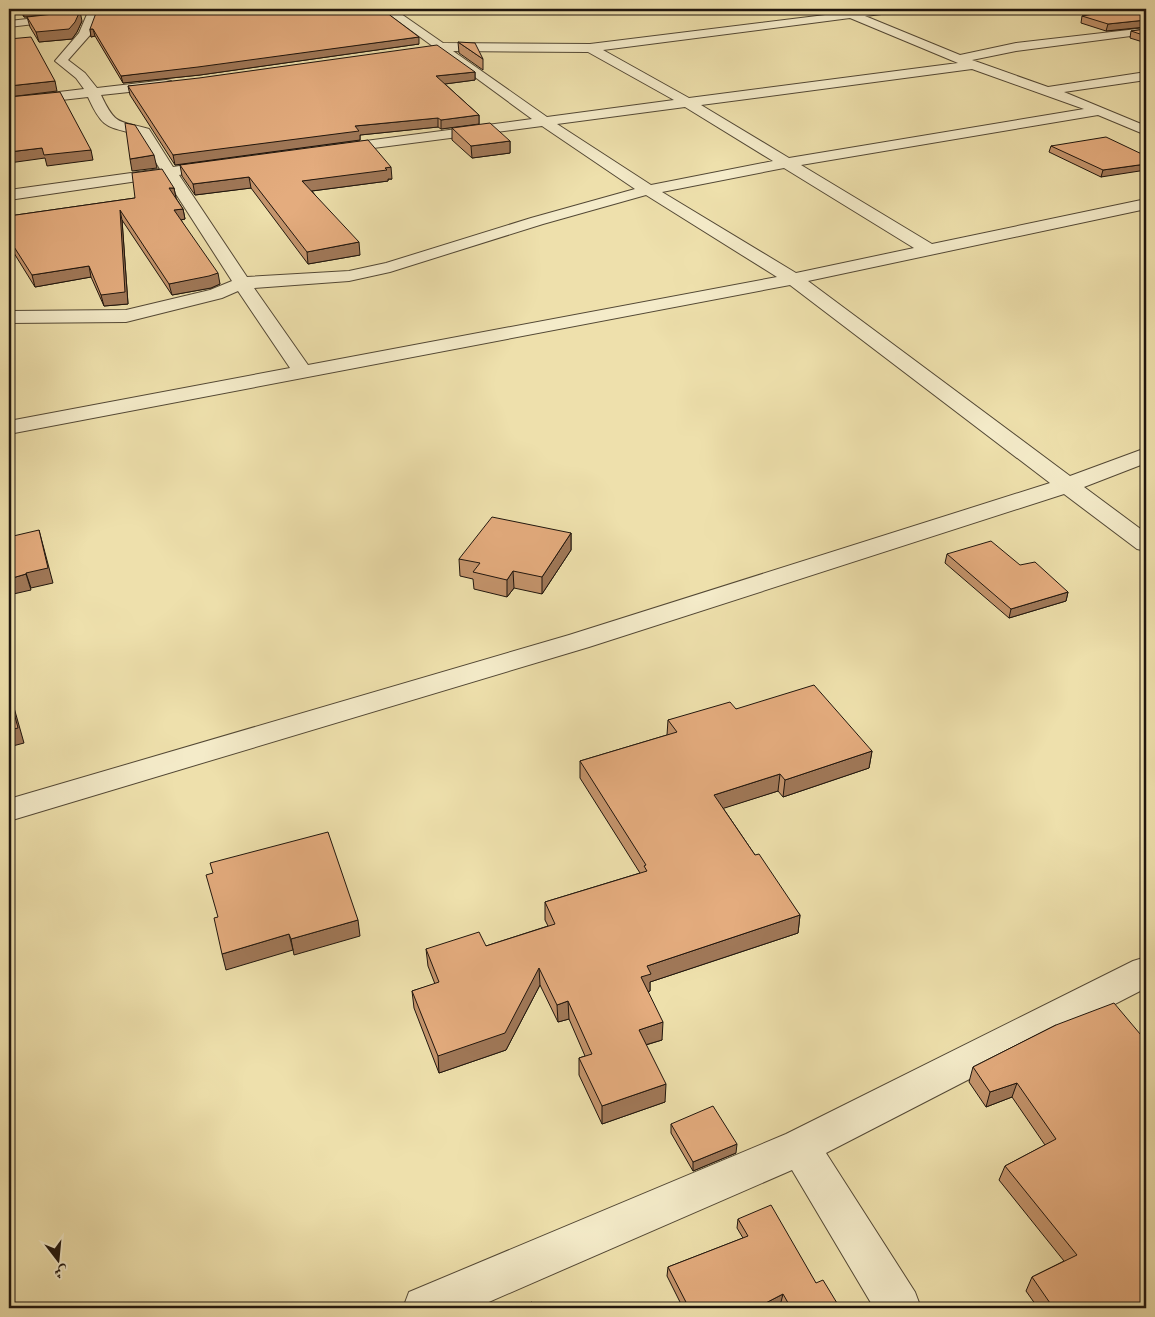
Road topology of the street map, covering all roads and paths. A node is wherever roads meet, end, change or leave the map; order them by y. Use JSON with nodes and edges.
{"nodes":[{"id":1,"x":387,"y":9,"type":"edge"},
{"id":2,"x":836,"y":9,"type":"edge"},
{"id":3,"x":898,"y":9,"type":"edge"},
{"id":4,"x":849,"y":14,"type":"junction"},
{"id":5,"x":9,"y":24,"type":"edge"},
{"id":6,"x":1146,"y":31,"type":"edge"},
{"id":7,"x":432,"y":48,"type":"junction"},
{"id":8,"x":590,"y":48,"type":"junction"},
{"id":9,"x":959,"y":59,"type":"junction"},
{"id":10,"x":973,"y":65,"type":"junction"},
{"id":11,"x":1146,"y":76,"type":"edge"},
{"id":12,"x":182,"y":83,"type":"edge"},
{"id":13,"x":1048,"y":90,"type":"junction"},
{"id":14,"x":94,"y":93,"type":"junction"},
{"id":15,"x":9,"y":102,"type":"edge"},
{"id":16,"x":688,"y":103,"type":"junction"},
{"id":17,"x":1098,"y":111,"type":"junction"},
{"id":18,"x":545,"y":122,"type":"junction"},
{"id":19,"x":1146,"y":131,"type":"edge"},
{"id":20,"x":323,"y":150,"type":"edge"},
{"id":21,"x":237,"y":162,"type":"edge"},
{"id":22,"x":788,"y":163,"type":"junction"},
{"id":23,"x":169,"y":172,"type":"junction"},
{"id":24,"x":648,"y":190,"type":"junction"},
{"id":25,"x":9,"y":195,"type":"edge"},
{"id":26,"x":1146,"y":204,"type":"edge"},
{"id":27,"x":929,"y":250,"type":"junction"},
{"id":28,"x":793,"y":279,"type":"junction"},
{"id":29,"x":242,"y":283,"type":"junction"},
{"id":30,"x":9,"y":317,"type":"edge"},
{"id":31,"x":304,"y":372,"type":"junction"},
{"id":32,"x":9,"y":428,"type":"edge"},
{"id":33,"x":1146,"y":455,"type":"edge"},
{"id":34,"x":1068,"y":485,"type":"junction"},
{"id":35,"x":1146,"y":544,"type":"edge"},
{"id":36,"x":9,"y":810,"type":"edge"},
{"id":37,"x":1143,"y":977,"type":"edge"},
{"id":38,"x":800,"y":1147,"type":"junction"},
{"id":39,"x":425,"y":1308,"type":"edge"},
{"id":40,"x":899,"y":1308,"type":"edge"}],
"edges":[{"from":1,"to":7,"type":"street"},
{"from":2,"to":4,"type":"street"},
{"from":3,"to":4,"type":"street"},
{"from":4,"to":8,"type":"street"},
{"from":4,"to":9,"type":"street"},
{"from":5,"to":14,"type":"street"},
{"from":6,"to":9,"type":"street"},
{"from":7,"to":8,"type":"street"},
{"from":7,"to":18,"type":"street"},
{"from":8,"to":16,"type":"street"},
{"from":9,"to":10,"type":"street"},
{"from":10,"to":13,"type":"street"},
{"from":10,"to":16,"type":"street"},
{"from":11,"to":13,"type":"street"},
{"from":12,"to":14,"type":"street"},
{"from":13,"to":17,"type":"street"},
{"from":14,"to":15,"type":"street"},
{"from":14,"to":23,"type":"street"},
{"from":16,"to":18,"type":"street"},
{"from":16,"to":22,"type":"street"},
{"from":17,"to":19,"type":"street"},
{"from":17,"to":22,"type":"street"},
{"from":18,"to":20,"type":"street"},
{"from":18,"to":24,"type":"street"},
{"from":21,"to":23,"type":"street"},
{"from":22,"to":24,"type":"street"},
{"from":22,"to":27,"type":"street"},
{"from":23,"to":25,"type":"street"},
{"from":23,"to":29,"type":"street"},
{"from":24,"to":28,"type":"street"},
{"from":24,"to":29,"type":"street"},
{"from":26,"to":27,"type":"street"},
{"from":27,"to":28,"type":"street"},
{"from":28,"to":31,"type":"street"},
{"from":28,"to":34,"type":"street"},
{"from":29,"to":30,"type":"street"},
{"from":29,"to":31,"type":"street"},
{"from":31,"to":32,"type":"street"},
{"from":33,"to":34,"type":"street"},
{"from":34,"to":35,"type":"street"},
{"from":34,"to":36,"type":"street"},
{"from":37,"to":38,"type":"street"},
{"from":38,"to":39,"type":"street"},
{"from":38,"to":40,"type":"street"}]}
